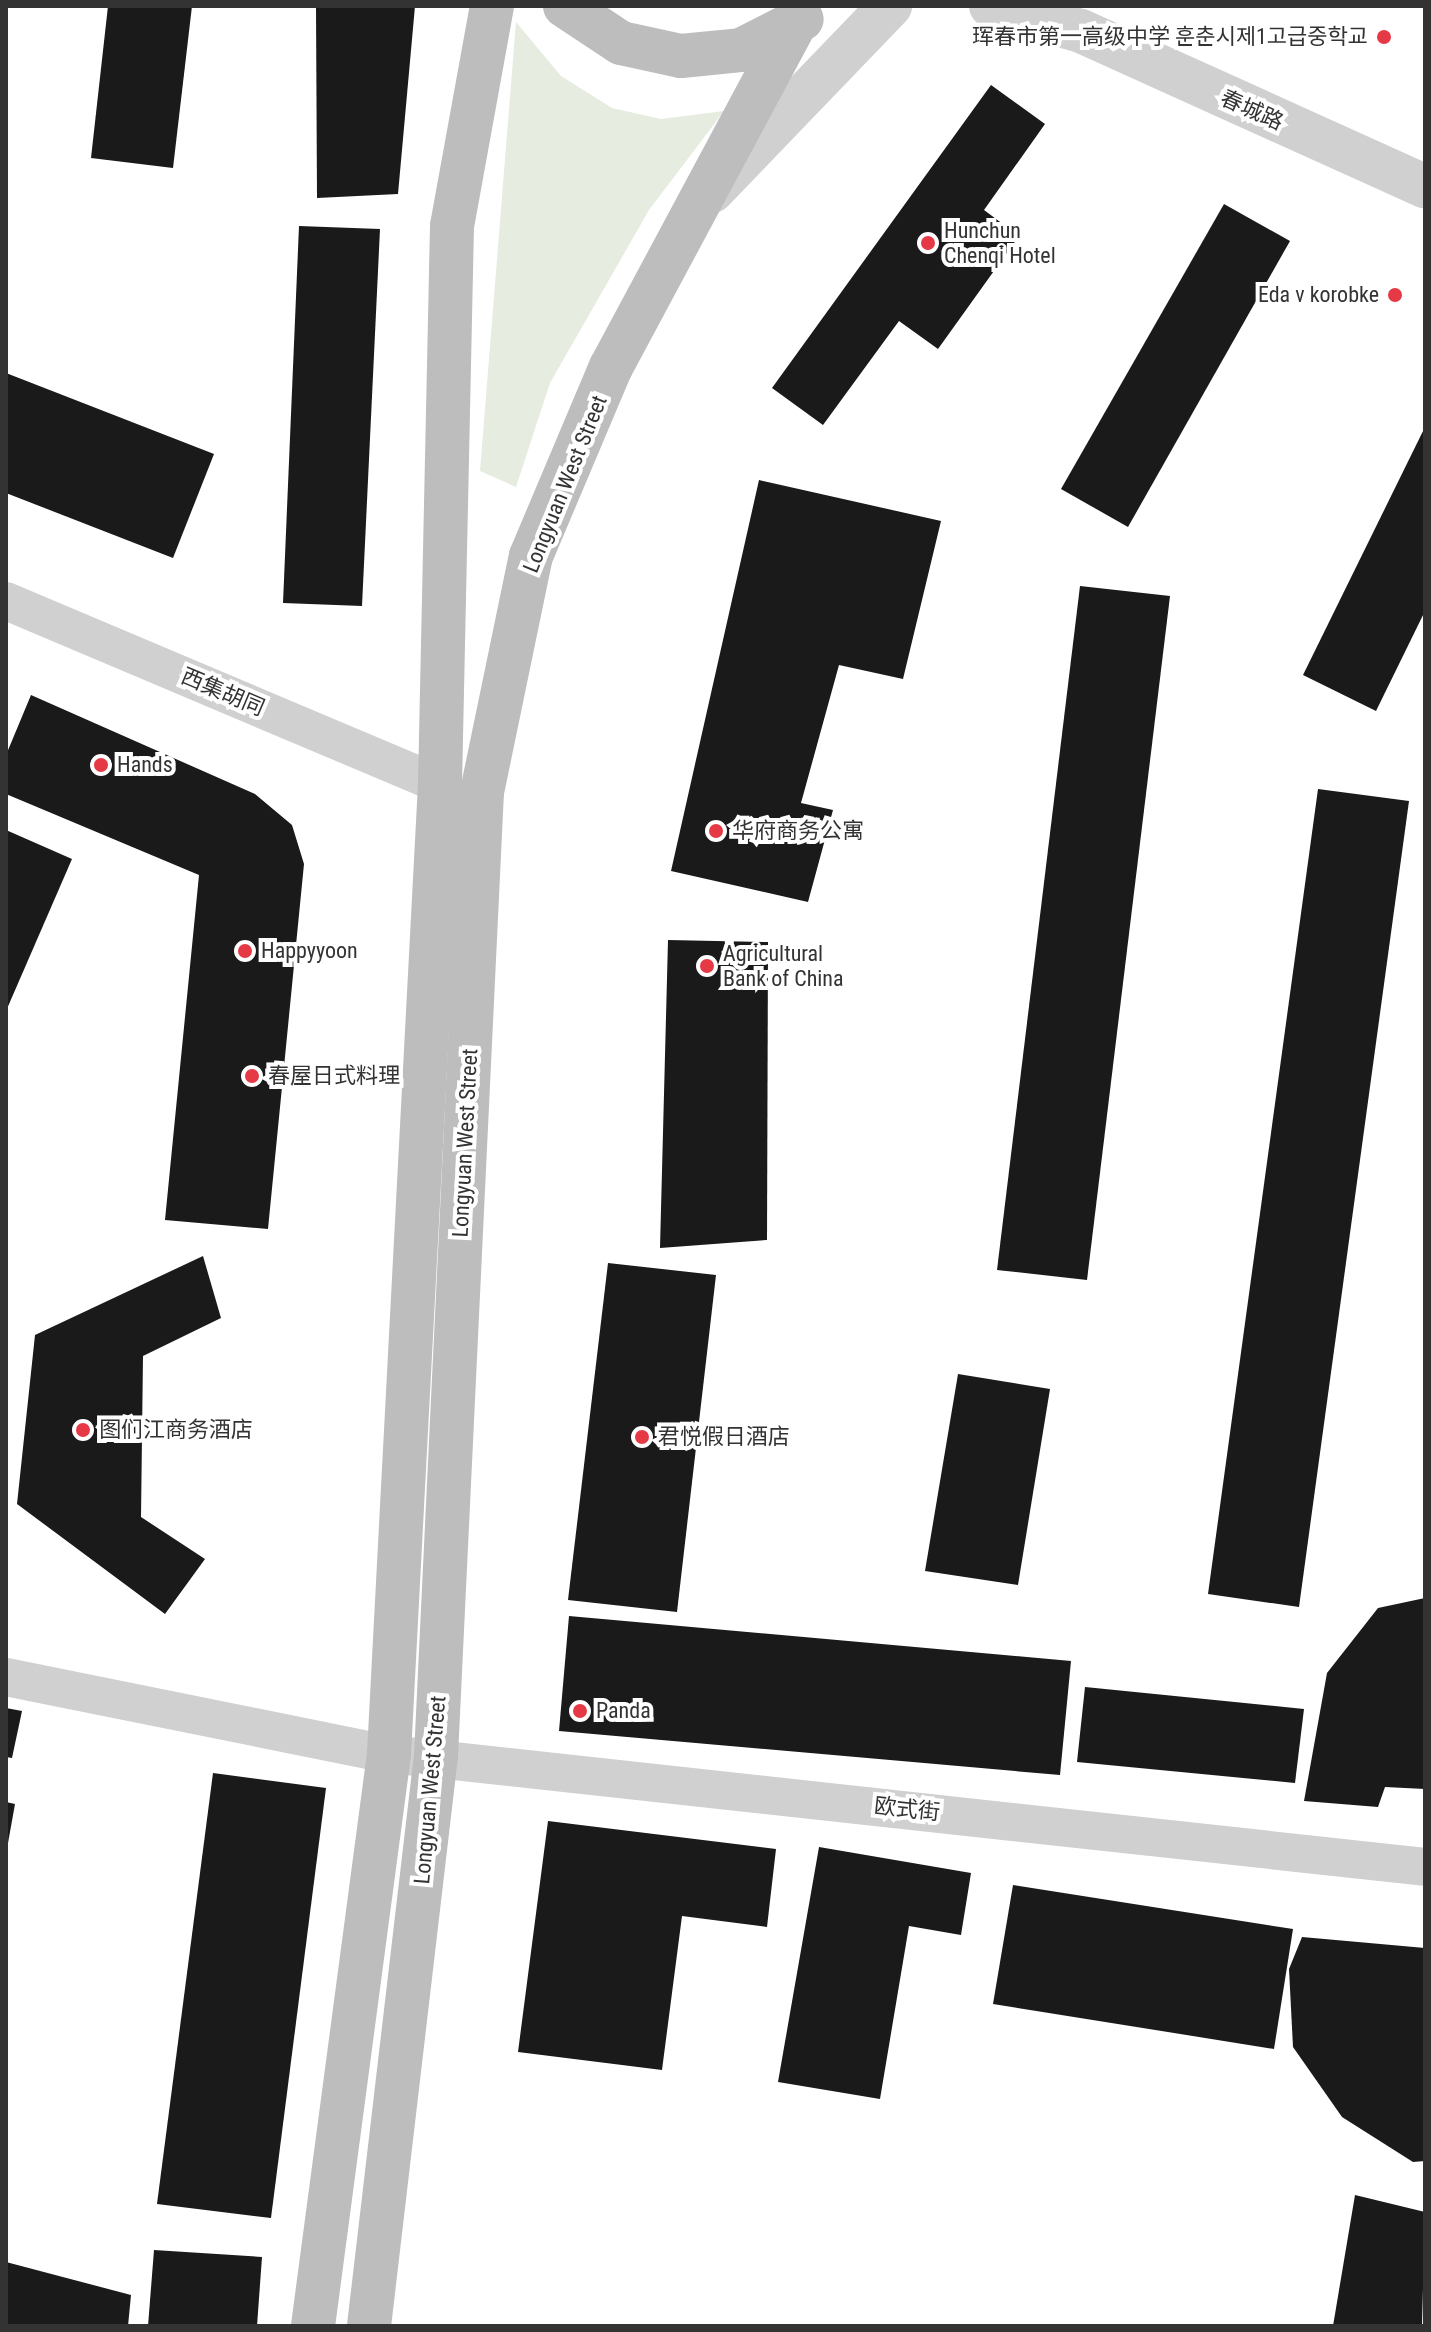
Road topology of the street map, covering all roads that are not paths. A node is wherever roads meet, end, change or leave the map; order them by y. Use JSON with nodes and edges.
{"nodes":[{"id":1,"x":492,"y":6,"type":"edge"},
{"id":2,"x":565,"y":6,"type":"edge"},
{"id":3,"x":890,"y":6,"type":"edge"},
{"id":4,"x":991,"y":6,"type":"edge"},
{"id":5,"x":806,"y":15,"type":"edge"},
{"id":6,"x":1067,"y":19,"type":"edge"},
{"id":7,"x":1425,"y":186,"type":"edge"},
{"id":8,"x":688,"y":216,"type":"junction"},
{"id":9,"x":6,"y":601,"type":"edge"},
{"id":10,"x":440,"y":784,"type":"junction"},
{"id":11,"x":6,"y":1677,"type":"edge"},
{"id":12,"x":389,"y":1754,"type":"junction"},
{"id":13,"x":436,"y":1756,"type":"junction"},
{"id":14,"x":1425,"y":1867,"type":"edge"},
{"id":15,"x":313,"y":2326,"type":"edge"},
{"id":16,"x":369,"y":2326,"type":"edge"}],
"edges":[{"from":1,"to":10,"type":"main road","name":"Longyuan West Street"},
{"from":2,"to":5,"type":"main road"},
{"from":3,"to":8,"type":"street"},
{"from":4,"to":6,"type":"street","name":"春城路"},
{"from":5,"to":8,"type":"main road","name":"Longyuan West Street"},
{"from":6,"to":7,"type":"street","name":"春城路"},
{"from":8,"to":13,"type":"main road","name":"Longyuan West Street"},
{"from":9,"to":10,"type":"street","name":"西集胡同"},
{"from":10,"to":12,"type":"main road","name":"Longyuan West Street"},
{"from":11,"to":12,"type":"street","name":"欧式街"},
{"from":12,"to":13,"type":"street","name":"欧式街"},
{"from":12,"to":15,"type":"main road","name":"Longyuan West Street"},
{"from":13,"to":14,"type":"street","name":"欧式街"},
{"from":13,"to":16,"type":"main road","name":"Longyuan West Street"}]}
